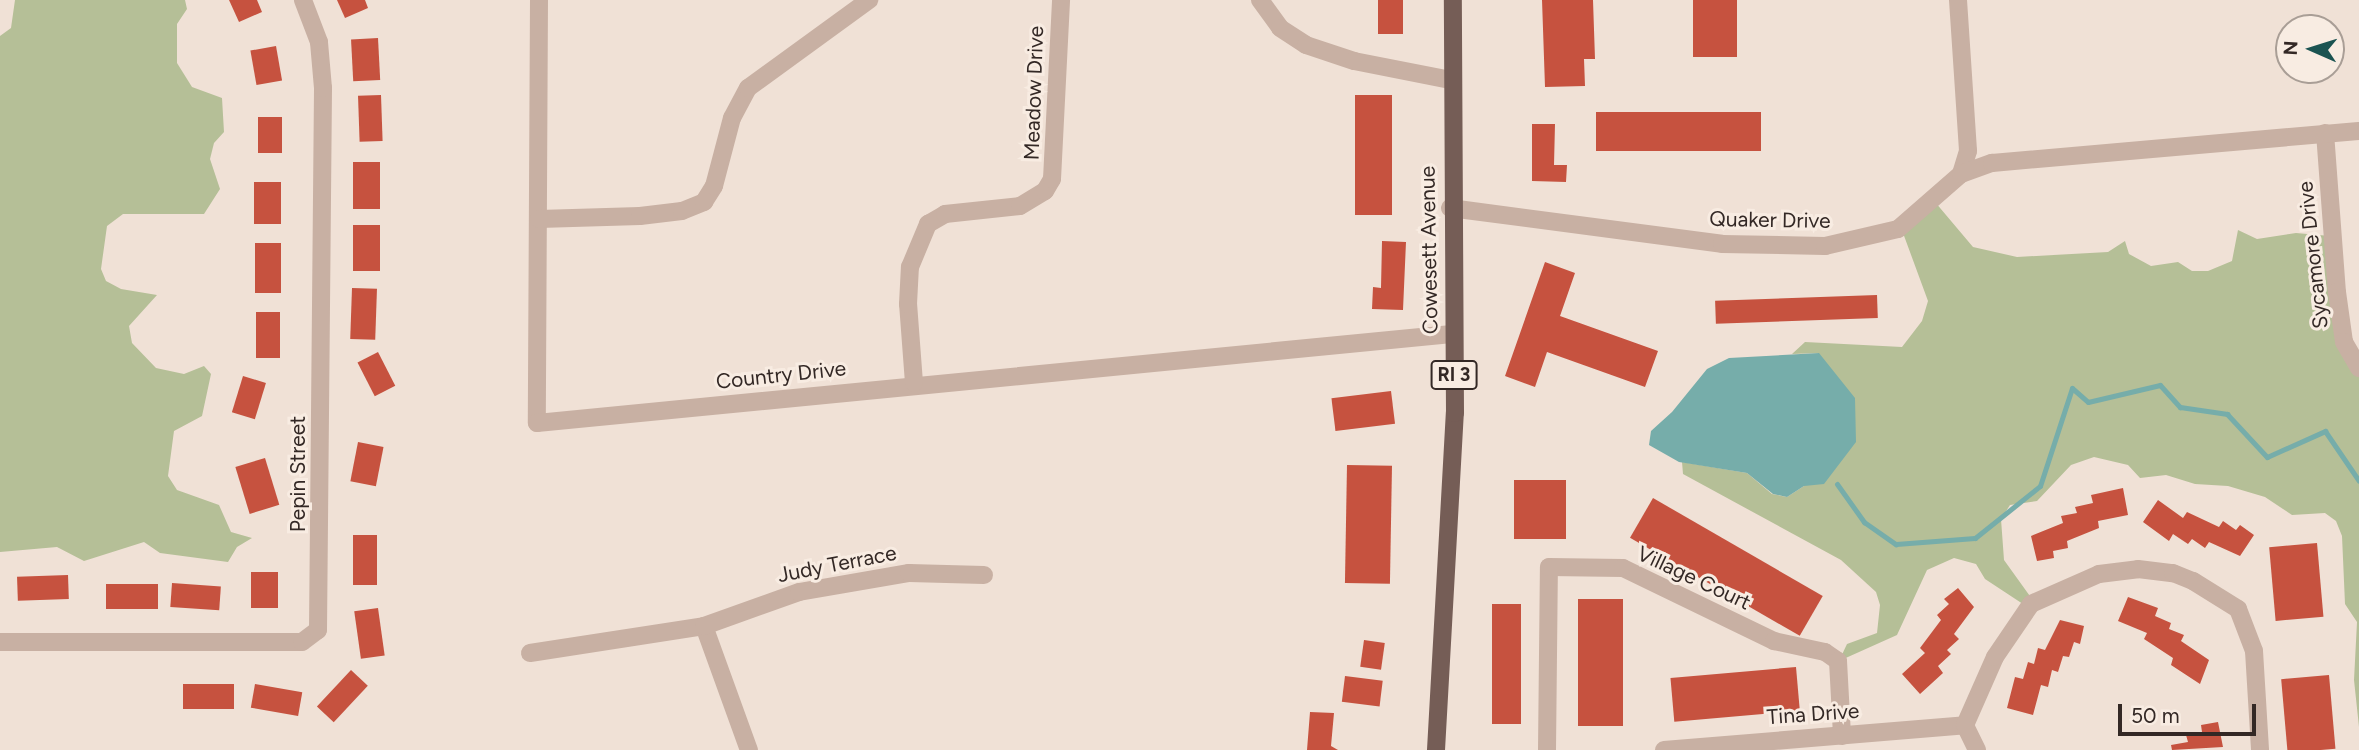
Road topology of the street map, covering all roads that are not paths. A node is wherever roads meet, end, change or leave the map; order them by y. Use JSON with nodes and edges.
{"nodes":[{"id":1,"x":303,"y":0,"type":"edge"},
{"id":2,"x":539,"y":0,"type":"edge"},
{"id":3,"x":869,"y":0,"type":"edge"},
{"id":4,"x":1061,"y":0,"type":"edge"},
{"id":5,"x":1260,"y":0,"type":"edge"},
{"id":6,"x":1452,"y":0,"type":"edge"},
{"id":7,"x":1958,"y":0,"type":"edge"},
{"id":8,"x":1451,"y":80,"type":"junction"},
{"id":9,"x":2359,"y":131,"type":"edge"},
{"id":10,"x":2325,"y":133,"type":"junction"},
{"id":11,"x":1961,"y":174,"type":"junction"},
{"id":12,"x":1450,"y":208,"type":"junction"},
{"id":13,"x":539,"y":219,"type":"junction"},
{"id":14,"x":1452,"y":334,"type":"junction"},
{"id":15,"x":2359,"y":368,"type":"edge"},
{"id":16,"x":914,"y":383,"type":"junction"},
{"id":17,"x":984,"y":575,"type":"dead end"},
{"id":18,"x":704,"y":626,"type":"junction"},
{"id":19,"x":0,"y":642,"type":"edge"},
{"id":20,"x":530,"y":653,"type":"dead end"},
{"id":21,"x":1965,"y":725,"type":"junction"},
{"id":22,"x":1842,"y":736,"type":"junction"},
{"id":23,"x":749,"y":750,"type":"edge"},
{"id":24,"x":1436,"y":750,"type":"edge"},
{"id":25,"x":1547,"y":750,"type":"edge"},
{"id":26,"x":1664,"y":750,"type":"edge"},
{"id":27,"x":1977,"y":750,"type":"edge"},
{"id":28,"x":2260,"y":750,"type":"edge"}],
"edges":[{"from":1,"to":19,"type":"street","name":"Pepin Street"},
{"from":2,"to":13,"type":"street","name":"Country Drive"},
{"from":3,"to":13,"type":"street"},
{"from":4,"to":16,"type":"street","name":"Meadow Drive"},
{"from":5,"to":8,"type":"street"},
{"from":6,"to":8,"type":"main road","name":"Cowesett Avenue","number":"RI 3"},
{"from":7,"to":11,"type":"street"},
{"from":8,"to":12,"type":"main road","name":"Cowesett Avenue","number":"RI 3"},
{"from":9,"to":10,"type":"street","name":"Quaker Drive"},
{"from":10,"to":11,"type":"street","name":"Quaker Drive"},
{"from":10,"to":15,"type":"street","name":"Sycamore Drive"},
{"from":11,"to":12,"type":"street","name":"Quaker Drive"},
{"from":12,"to":14,"type":"main road","name":"Cowesett Avenue","number":"RI 3"},
{"from":13,"to":16,"type":"street","name":"Country Drive"},
{"from":14,"to":16,"type":"street","name":"Country Drive"},
{"from":14,"to":24,"type":"main road","name":"Cowesett Avenue","number":"RI 3"},
{"from":17,"to":18,"type":"street","name":"Judy Terrace"},
{"from":18,"to":20,"type":"street","name":"Judy Terrace"},
{"from":18,"to":23,"type":"street"},
{"from":21,"to":22,"type":"street","name":"Tina Drive"},
{"from":21,"to":27,"type":"street"},
{"from":21,"to":28,"type":"street"},
{"from":22,"to":25,"type":"street","name":"Village Court"},
{"from":22,"to":26,"type":"street","name":"Tina Drive"}]}
